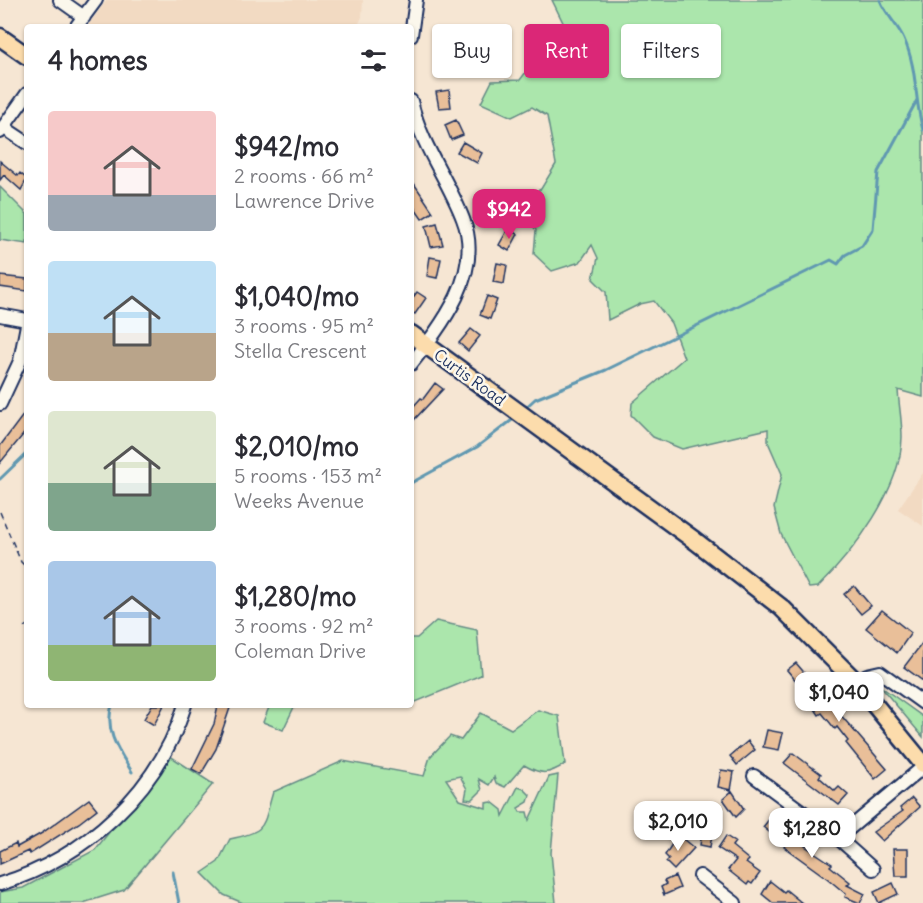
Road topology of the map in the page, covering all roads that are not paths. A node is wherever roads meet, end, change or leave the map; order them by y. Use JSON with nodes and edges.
{"nodes":[{"id":1,"x":60,"y":0,"type":"edge"},
{"id":2,"x":96,"y":0,"type":"edge"},
{"id":3,"x":416,"y":0,"type":"edge"},
{"id":4,"x":80,"y":22,"type":"edge"},
{"id":5,"x":413,"y":24,"type":"edge"},
{"id":6,"x":0,"y":37,"type":"edge"},
{"id":7,"x":24,"y":54,"type":"edge"},
{"id":8,"x":24,"y":98,"type":"edge"},
{"id":9,"x":414,"y":112,"type":"edge"},
{"id":10,"x":2,"y":129,"type":"edge"},
{"id":11,"x":24,"y":141,"type":"edge"},
{"id":12,"x":0,"y":315,"type":"edge"},
{"id":13,"x":24,"y":321,"type":"edge"},
{"id":14,"x":414,"y":336,"type":"edge"},
{"id":15,"x":24,"y":339,"type":"edge"},
{"id":16,"x":426,"y":345,"type":"junction"},
{"id":17,"x":414,"y":360,"type":"edge"},
{"id":18,"x":0,"y":404,"type":"edge"},
{"id":19,"x":856,"y":682,"type":"junction"},
{"id":20,"x":923,"y":703,"type":"edge"},
{"id":21,"x":184,"y":708,"type":"edge"},
{"id":22,"x":923,"y":765,"type":"edge"},
{"id":23,"x":754,"y":776,"type":"dead end"},
{"id":24,"x":838,"y":838,"type":"junction"},
{"id":25,"x":873,"y":869,"type":"dead end"},
{"id":26,"x":700,"y":876,"type":"dead end"},
{"id":27,"x":0,"y":884,"type":"edge"},
{"id":28,"x":735,"y":903,"type":"edge"}],
"edges":[{"from":1,"to":4,"type":"street"},
{"from":2,"to":4,"type":"street"},
{"from":3,"to":5,"type":"street"},
{"from":6,"to":7,"type":"main road"},
{"from":8,"to":10,"type":"street"},
{"from":9,"to":16,"type":"street"},
{"from":10,"to":11,"type":"street"},
{"from":12,"to":13,"type":"street"},
{"from":14,"to":16,"type":"main road","name":"Curtis Road"},
{"from":15,"to":18,"type":"street"},
{"from":16,"to":17,"type":"street"},
{"from":16,"to":19,"type":"main road","name":"Curtis Road"},
{"from":19,"to":20,"type":"street"},
{"from":19,"to":22,"type":"main road","name":"Curtis Road"},
{"from":21,"to":27,"type":"street"},
{"from":22,"to":24,"type":"street"},
{"from":23,"to":24,"type":"street"},
{"from":24,"to":25,"type":"street"},
{"from":26,"to":28,"type":"street"}]}
